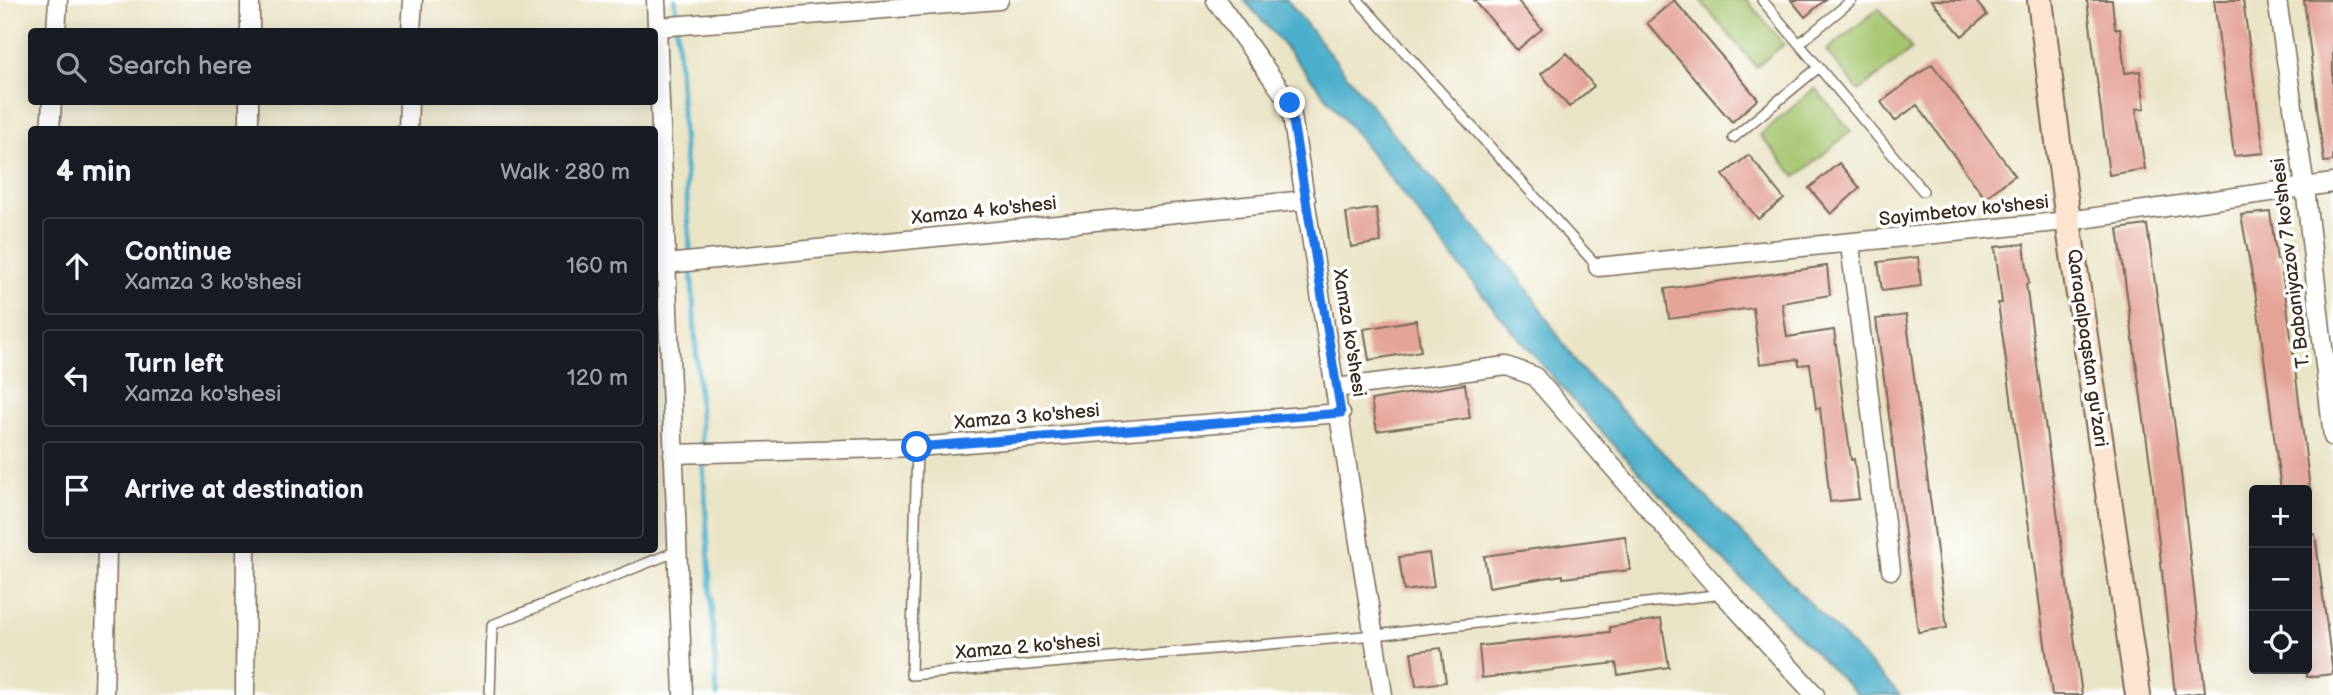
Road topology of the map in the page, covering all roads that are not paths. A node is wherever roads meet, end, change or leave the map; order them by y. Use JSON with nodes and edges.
{"nodes":[{"id":1,"x":58,"y":0,"type":"edge"},
{"id":2,"x":250,"y":0,"type":"edge"},
{"id":3,"x":412,"y":0,"type":"edge"},
{"id":4,"x":656,"y":0,"type":"edge"},
{"id":5,"x":999,"y":0,"type":"edge"},
{"id":6,"x":1216,"y":0,"type":"edge"},
{"id":7,"x":1358,"y":0,"type":"edge"},
{"id":8,"x":1762,"y":0,"type":"edge"},
{"id":9,"x":1852,"y":0,"type":"edge"},
{"id":10,"x":2040,"y":0,"type":"edge"},
{"id":11,"x":2277,"y":0,"type":"edge"},
{"id":12,"x":657,"y":27,"type":"joint"},
{"id":13,"x":56,"y":28,"type":"edge"},
{"id":14,"x":250,"y":28,"type":"edge"},
{"id":15,"x":411,"y":28,"type":"edge"},
{"id":16,"x":1799,"y":44,"type":"junction"},
{"id":17,"x":658,"y":53,"type":"edge"},
{"id":18,"x":1819,"y":67,"type":"junction"},
{"id":19,"x":52,"y":105,"type":"edge"},
{"id":20,"x":249,"y":105,"type":"edge"},
{"id":21,"x":409,"y":105,"type":"edge"},
{"id":22,"x":50,"y":126,"type":"edge"},
{"id":23,"x":249,"y":126,"type":"edge"},
{"id":24,"x":408,"y":126,"type":"edge"},
{"id":25,"x":1733,"y":138,"type":"dead end"},
{"id":26,"x":2333,"y":183,"type":"edge"},
{"id":27,"x":2305,"y":187,"type":"junction"},
{"id":28,"x":1923,"y":191,"type":"dead end"},
{"id":29,"x":1306,"y":200,"type":"junction"},
{"id":30,"x":2068,"y":221,"type":"junction"},
{"id":31,"x":1850,"y":245,"type":"junction"},
{"id":32,"x":666,"y":264,"type":"junction"},
{"id":33,"x":1598,"y":267,"type":"joint"},
{"id":34,"x":1336,"y":388,"type":"junction"},
{"id":35,"x":663,"y":389,"type":"edge"},
{"id":36,"x":1341,"y":413,"type":"junction"},
{"id":37,"x":2333,"y":438,"type":"edge"},
{"id":38,"x":917,"y":447,"type":"junction"},
{"id":39,"x":673,"y":454,"type":"junction"},
{"id":40,"x":677,"y":551,"type":"junction"},
{"id":41,"x":107,"y":553,"type":"edge"},
{"id":42,"x":246,"y":553,"type":"edge"},
{"id":43,"x":1891,"y":570,"type":"dead end"},
{"id":44,"x":1724,"y":594,"type":"junction"},
{"id":45,"x":1376,"y":635,"type":"junction"},
{"id":46,"x":104,"y":695,"type":"edge"},
{"id":47,"x":245,"y":695,"type":"edge"},
{"id":48,"x":490,"y":695,"type":"edge"},
{"id":49,"x":683,"y":695,"type":"edge"},
{"id":50,"x":1383,"y":695,"type":"edge"},
{"id":51,"x":1815,"y":695,"type":"edge"},
{"id":52,"x":2138,"y":695,"type":"edge"}],
"edges":[{"from":1,"to":13,"type":"street"},
{"from":2,"to":14,"type":"street"},
{"from":3,"to":15,"type":"street"},
{"from":4,"to":12,"type":"street"},
{"from":5,"to":12,"type":"street"},
{"from":6,"to":29,"type":"street","name":"Xamza ko'shesi"},
{"from":7,"to":33,"type":"lane"},
{"from":8,"to":16,"type":"lane"},
{"from":9,"to":16,"type":"lane"},
{"from":10,"to":30,"type":"street","name":"Qaraqalpaqstan gu'zari"},
{"from":11,"to":27,"type":"street","name":"T. Babaniyazov 7 ko'shesi"},
{"from":16,"to":18,"type":"lane"},
{"from":17,"to":32,"type":"street"},
{"from":18,"to":25,"type":"lane"},
{"from":18,"to":28,"type":"lane"},
{"from":19,"to":22,"type":"street"},
{"from":20,"to":23,"type":"street"},
{"from":21,"to":24,"type":"street"},
{"from":26,"to":27,"type":"street","name":"Sayimbetov ko'shesi"},
{"from":27,"to":30,"type":"street","name":"Sayimbetov ko'shesi"},
{"from":27,"to":37,"type":"street","name":"T. Babaniyazov 7 ko'shesi"},
{"from":29,"to":32,"type":"street","name":"Xamza 4 ko'shesi"},
{"from":29,"to":34,"type":"street","name":"Xamza ko'shesi"},
{"from":30,"to":31,"type":"street","name":"Sayimbetov ko'shesi"},
{"from":30,"to":52,"type":"street","name":"Qaraqalpaqstan gu'zari"},
{"from":31,"to":33,"type":"street","name":"Sayimbetov ko'shesi"},
{"from":31,"to":43,"type":"street"},
{"from":32,"to":35,"type":"street"},
{"from":34,"to":36,"type":"street","name":"Xamza ko'shesi"},
{"from":34,"to":44,"type":"street"},
{"from":35,"to":39,"type":"street"},
{"from":36,"to":38,"type":"street","name":"Xamza 3 ko'shesi"},
{"from":36,"to":45,"type":"street","name":"Xamza ko'shesi"},
{"from":38,"to":39,"type":"street","name":"Xamza 3 ko'shesi"},
{"from":38,"to":45,"type":"lane","name":"Xamza 2 ko'shesi"},
{"from":39,"to":40,"type":"street"},
{"from":40,"to":48,"type":"lane"},
{"from":40,"to":49,"type":"street"},
{"from":41,"to":46,"type":"street"},
{"from":42,"to":47,"type":"street"},
{"from":44,"to":45,"type":"lane"},
{"from":44,"to":51,"type":"street"},
{"from":45,"to":50,"type":"street","name":"Xamza ko'shesi"}]}
